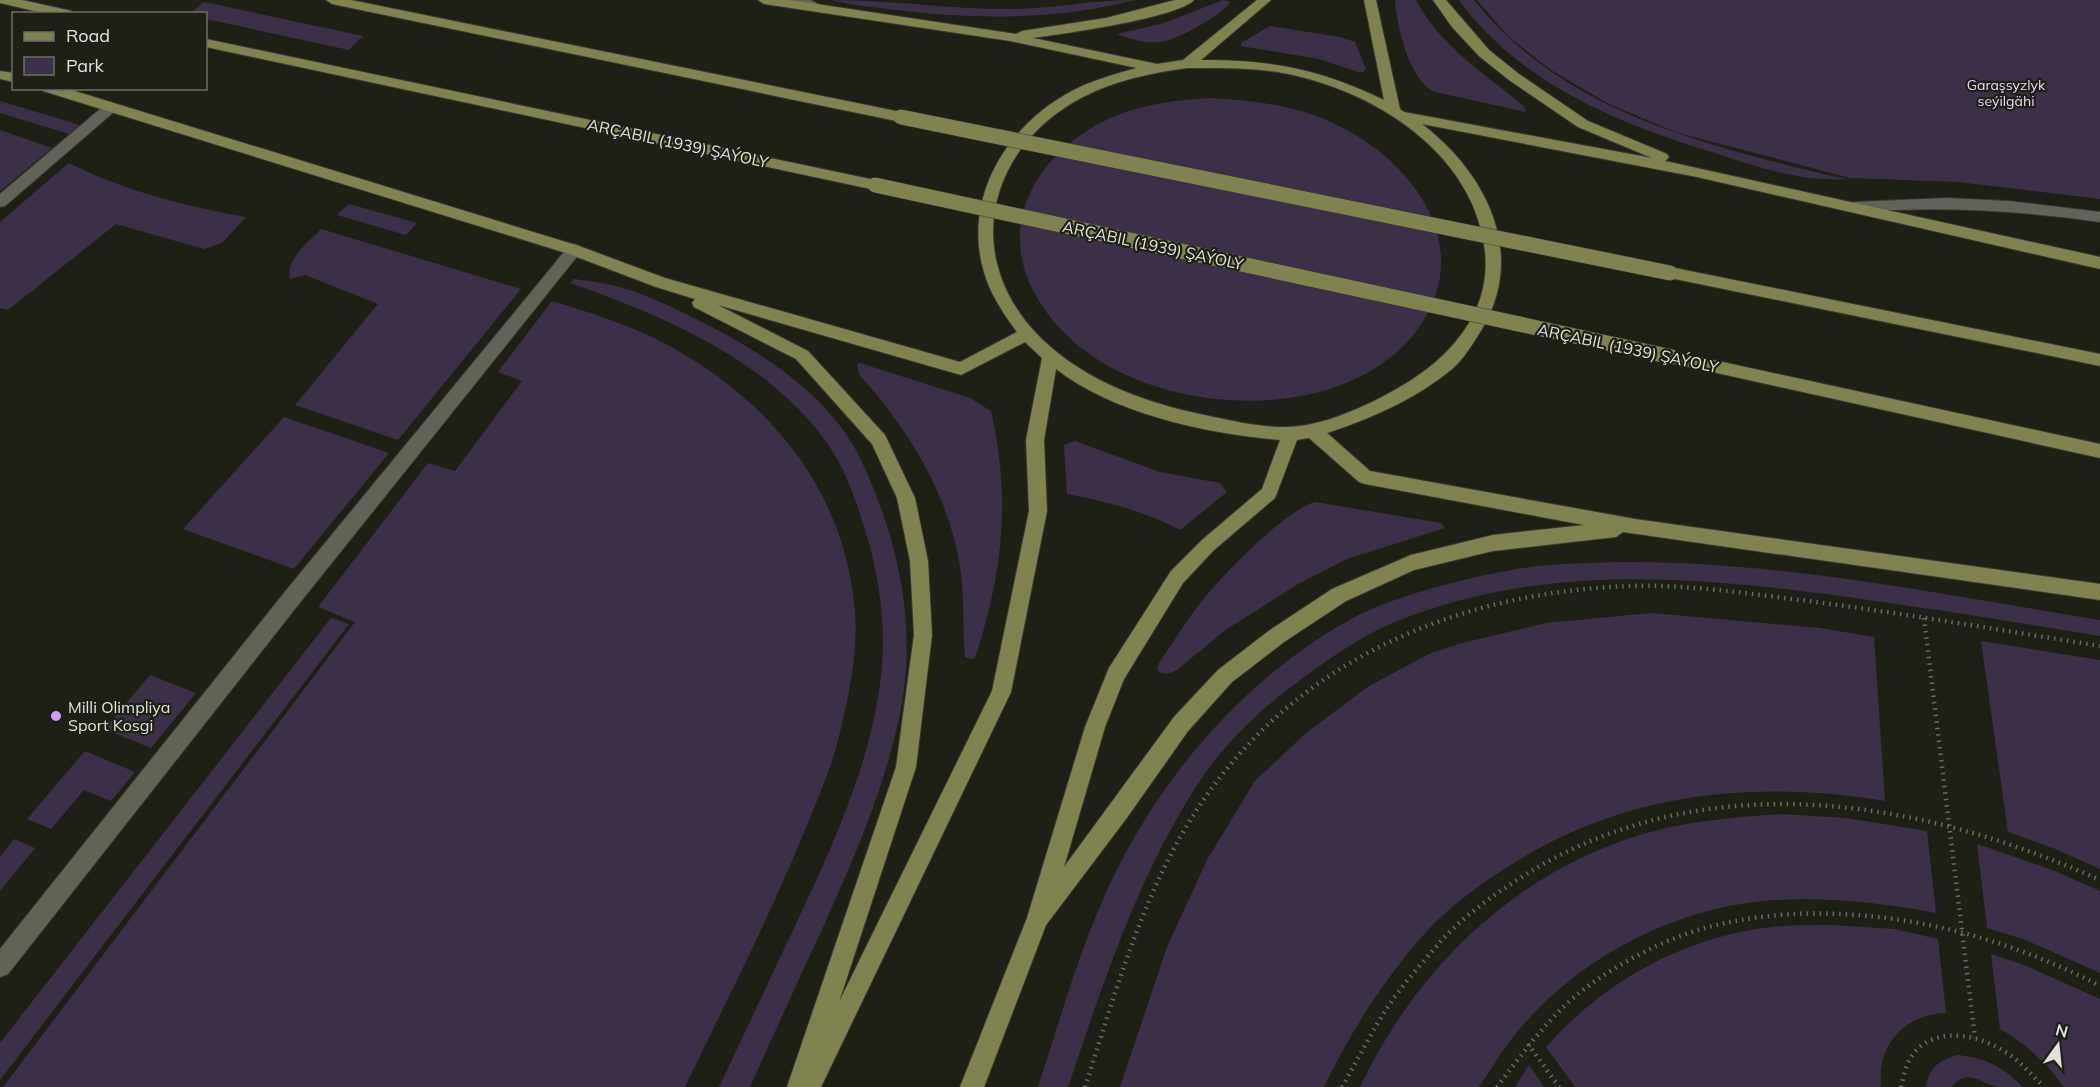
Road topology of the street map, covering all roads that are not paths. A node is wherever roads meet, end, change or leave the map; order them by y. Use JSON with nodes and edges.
{"nodes":[{"id":1,"x":3,"y":0,"type":"edge"},
{"id":2,"x":332,"y":0,"type":"edge"},
{"id":3,"x":764,"y":0,"type":"edge"},
{"id":4,"x":797,"y":0,"type":"edge"},
{"id":5,"x":1188,"y":0,"type":"edge"},
{"id":6,"x":1265,"y":0,"type":"edge"},
{"id":7,"x":1370,"y":0,"type":"edge"},
{"id":8,"x":1439,"y":0,"type":"edge"},
{"id":9,"x":821,"y":8,"type":"junction"},
{"id":10,"x":58,"y":12,"type":"edge"},
{"id":11,"x":1010,"y":37,"type":"junction"},
{"id":12,"x":207,"y":43,"type":"edge"},
{"id":13,"x":1187,"y":64,"type":"junction"},
{"id":14,"x":1156,"y":68,"type":"junction"},
{"id":15,"x":55,"y":90,"type":"edge"},
{"id":16,"x":111,"y":107,"type":"junction"},
{"id":17,"x":1398,"y":112,"type":"junction"},
{"id":18,"x":1697,"y":172,"type":"junction"},
{"id":19,"x":0,"y":202,"type":"edge"},
{"id":20,"x":1855,"y":207,"type":"junction"},
{"id":21,"x":2100,"y":216,"type":"edge"},
{"id":22,"x":574,"y":250,"type":"junction"},
{"id":23,"x":2100,"y":263,"type":"edge"},
{"id":24,"x":661,"y":283,"type":"junction"},
{"id":25,"x":1027,"y":334,"type":"junction"},
{"id":26,"x":1050,"y":356,"type":"junction"},
{"id":27,"x":2100,"y":360,"type":"edge"},
{"id":28,"x":1313,"y":431,"type":"junction"},
{"id":29,"x":1291,"y":434,"type":"junction"},
{"id":30,"x":2100,"y":451,"type":"edge"},
{"id":31,"x":1635,"y":527,"type":"junction"},
{"id":32,"x":2100,"y":592,"type":"edge"},
{"id":33,"x":1038,"y":918,"type":"junction"},
{"id":34,"x":0,"y":966,"type":"edge"},
{"id":35,"x":799,"y":1087,"type":"edge"},
{"id":36,"x":809,"y":1087,"type":"edge"},
{"id":37,"x":972,"y":1087,"type":"edge"}],
"edges":[{"from":1,"to":10,"type":"main road"},
{"from":2,"to":27,"type":"main road","bridge":true},
{"from":3,"to":9,"type":"main road"},
{"from":4,"to":9,"type":"street"},
{"from":5,"to":11,"type":"main road"},
{"from":6,"to":13,"type":"main road"},
{"from":7,"to":17,"type":"main road"},
{"from":8,"to":18,"type":"main road"},
{"from":9,"to":11,"type":"main road"},
{"from":11,"to":14,"type":"main road"},
{"from":12,"to":30,"type":"main road","name":"ARÇABIL (1939) ŞAÝOLY","bridge":true},
{"from":13,"to":14,"type":"main road"},
{"from":13,"to":17,"type":"main road"},
{"from":14,"to":25,"type":"main road"},
{"from":15,"to":16,"type":"main road"},
{"from":16,"to":19,"type":"street"},
{"from":16,"to":22,"type":"main road"},
{"from":17,"to":18,"type":"main road"},
{"from":17,"to":28,"type":"main road"},
{"from":18,"to":20,"type":"main road"},
{"from":20,"to":21,"type":"street"},
{"from":20,"to":23,"type":"main road"},
{"from":22,"to":24,"type":"main road"},
{"from":22,"to":34,"type":"street"},
{"from":24,"to":25,"type":"main road"},
{"from":24,"to":35,"type":"main road"},
{"from":25,"to":26,"type":"main road"},
{"from":26,"to":29,"type":"main road"},
{"from":26,"to":36,"type":"main road"},
{"from":28,"to":29,"type":"main road"},
{"from":28,"to":31,"type":"main road"},
{"from":29,"to":33,"type":"main road"},
{"from":31,"to":32,"type":"main road"},
{"from":31,"to":33,"type":"main road"},
{"from":33,"to":37,"type":"main road"}]}
